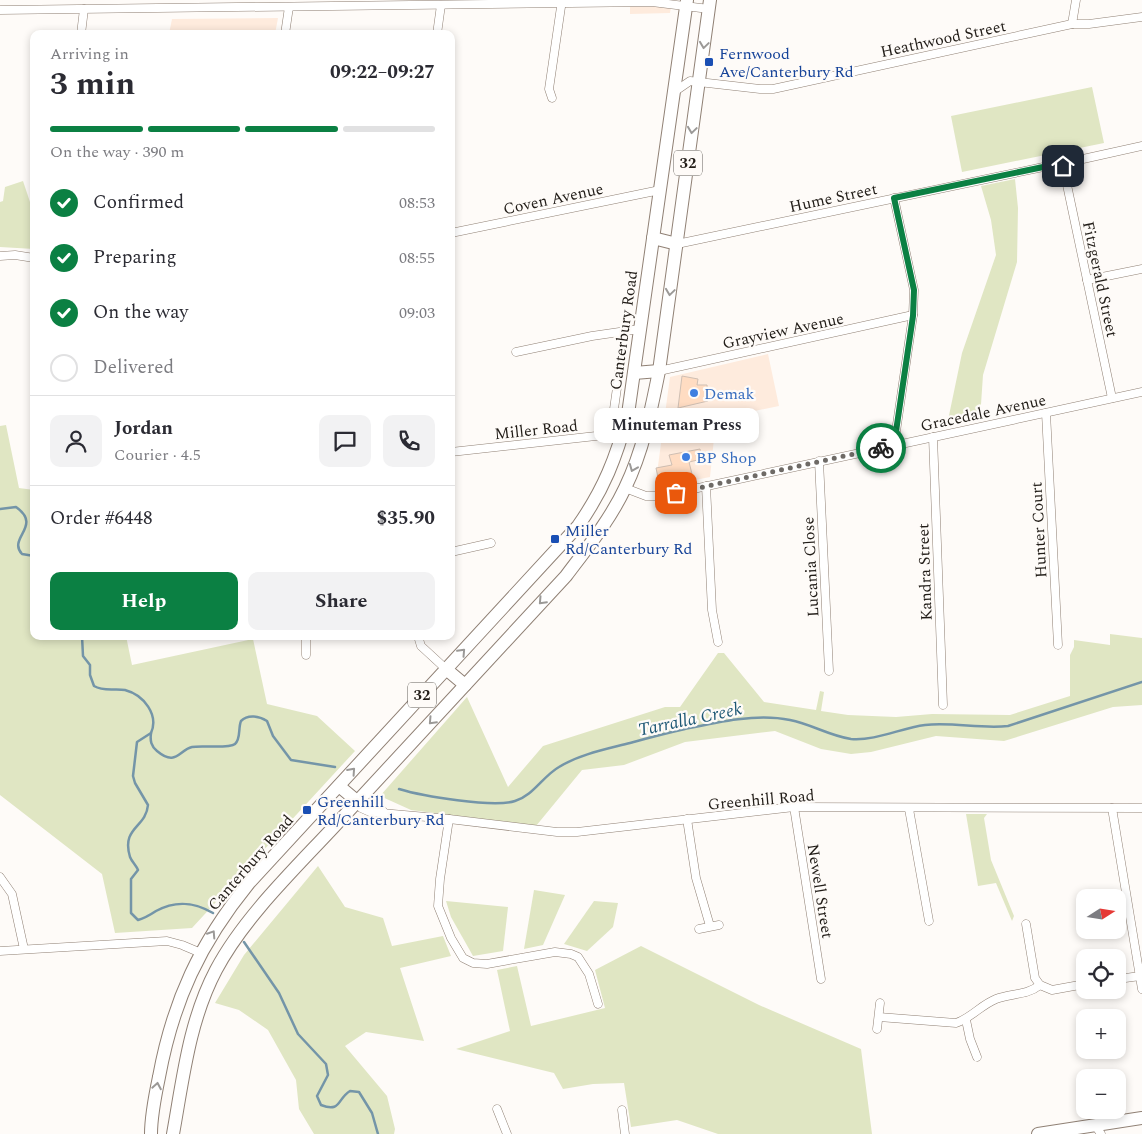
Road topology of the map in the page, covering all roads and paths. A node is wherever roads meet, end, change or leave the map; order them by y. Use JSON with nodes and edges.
{"nodes":[{"id":1,"x":1076,"y":0,"type":"edge"},
{"id":2,"x":562,"y":1,"type":"edge"},
{"id":3,"x":655,"y":1,"type":"edge"},
{"id":4,"x":686,"y":3,"type":"edge"},
{"id":5,"x":217,"y":4,"type":"edge"},
{"id":6,"x":441,"y":5,"type":"junction"},
{"id":7,"x":710,"y":5,"type":"edge"},
{"id":8,"x":289,"y":7,"type":"junction"},
{"id":9,"x":84,"y":8,"type":"junction"},
{"id":10,"x":0,"y":10,"type":"edge"},
{"id":11,"x":1142,"y":17,"type":"edge"},
{"id":12,"x":1072,"y":24,"type":"junction"},
{"id":13,"x":81,"y":30,"type":"edge"},
{"id":14,"x":286,"y":30,"type":"edge"},
{"id":15,"x":438,"y":30,"type":"edge"},
{"id":16,"x":678,"y":66,"type":"junction"},
{"id":17,"x":694,"y":81,"type":"junction"},
{"id":18,"x":674,"y":92,"type":"junction"},
{"id":19,"x":552,"y":98,"type":"dead end"},
{"id":20,"x":1142,"y":146,"type":"edge"},
{"id":21,"x":1063,"y":166,"type":"junction"},
{"id":22,"x":660,"y":190,"type":"junction"},
{"id":23,"x":894,"y":198,"type":"junction"},
{"id":24,"x":455,"y":232,"type":"edge"},
{"id":25,"x":653,"y":238,"type":"junction"},
{"id":26,"x":677,"y":244,"type":"junction"},
{"id":27,"x":0,"y":256,"type":"edge"},
{"id":28,"x":30,"y":257,"type":"edge"},
{"id":29,"x":1142,"y":269,"type":"edge"},
{"id":30,"x":1087,"y":280,"type":"junction"},
{"id":31,"x":913,"y":316,"type":"junction"},
{"id":32,"x":640,"y":329,"type":"junction"},
{"id":33,"x":625,"y":331,"type":"junction"},
{"id":34,"x":516,"y":352,"type":"dead end"},
{"id":35,"x":659,"y":371,"type":"junction"},
{"id":36,"x":634,"y":373,"type":"junction"},
{"id":37,"x":1142,"y":392,"type":"edge"},
{"id":38,"x":1112,"y":398,"type":"junction"},
{"id":39,"x":614,"y":409,"type":"dead end"},
{"id":40,"x":1046,"y":413,"type":"junction"},
{"id":41,"x":623,"y":433,"type":"junction"},
{"id":42,"x":934,"y":437,"type":"junction"},
{"id":43,"x":894,"y":445,"type":"junction"},
{"id":44,"x":455,"y":452,"type":"edge"},
{"id":45,"x":819,"y":461,"type":"junction"},
{"id":46,"x":706,"y":486,"type":"junction"},
{"id":47,"x":625,"y":488,"type":"junction"},
{"id":48,"x":491,"y":544,"type":"dead end"},
{"id":49,"x":455,"y":551,"type":"edge"},
{"id":50,"x":306,"y":640,"type":"edge"},
{"id":51,"x":420,"y":640,"type":"edge"},
{"id":52,"x":718,"y":642,"type":"dead end"},
{"id":53,"x":1058,"y":645,"type":"dead end"},
{"id":54,"x":306,"y":655,"type":"dead end"},
{"id":55,"x":446,"y":670,"type":"junction"},
{"id":56,"x":830,"y":671,"type":"dead end"},
{"id":57,"x":465,"y":685,"type":"junction"},
{"id":58,"x":943,"y":705,"type":"dead end"},
{"id":59,"x":339,"y":786,"type":"junction"},
{"id":60,"x":358,"y":802,"type":"junction"},
{"id":61,"x":794,"y":807,"type":"junction"},
{"id":62,"x":1112,"y":808,"type":"junction"},
{"id":63,"x":1142,"y":808,"type":"edge"},
{"id":64,"x":909,"y":809,"type":"junction"},
{"id":65,"x":449,"y":819,"type":"junction"},
{"id":66,"x":686,"y":819,"type":"junction"},
{"id":67,"x":0,"y":877,"type":"edge"},
{"id":68,"x":929,"y":921,"type":"dead end"},
{"id":69,"x":1026,"y":924,"type":"dead end"},
{"id":70,"x":719,"y":925,"type":"dead end"},
{"id":71,"x":710,"y":926,"type":"junction"},
{"id":72,"x":699,"y":930,"type":"dead end"},
{"id":73,"x":24,"y":949,"type":"junction"},
{"id":74,"x":0,"y":951,"type":"edge"},
{"id":75,"x":201,"y":953,"type":"junction"},
{"id":76,"x":1140,"y":976,"type":"junction"},
{"id":77,"x":1126,"y":978,"type":"edge"},
{"id":78,"x":821,"y":979,"type":"dead end"},
{"id":79,"x":1040,"y":985,"type":"junction"},
{"id":80,"x":1076,"y":986,"type":"edge"},
{"id":81,"x":1142,"y":989,"type":"edge"},
{"id":82,"x":880,"y":1003,"type":"dead end"},
{"id":83,"x":598,"y":1004,"type":"dead end"},
{"id":84,"x":879,"y":1017,"type":"junction"},
{"id":85,"x":966,"y":1020,"type":"junction"},
{"id":86,"x":877,"y":1029,"type":"dead end"},
{"id":87,"x":977,"y":1056,"type":"dead end"},
{"id":88,"x":496,"y":1109,"type":"dead end"},
{"id":89,"x":622,"y":1110,"type":"dead end"},
{"id":90,"x":1142,"y":1118,"type":"edge"},
{"id":91,"x":1098,"y":1129,"type":"edge"},
{"id":92,"x":150,"y":1134,"type":"edge"},
{"id":93,"x":173,"y":1134,"type":"edge"},
{"id":94,"x":507,"y":1134,"type":"edge"},
{"id":95,"x":626,"y":1134,"type":"edge"},
{"id":96,"x":1038,"y":1134,"type":"edge"}],
"edges":[{"from":1,"to":12,"type":"street"},
{"from":2,"to":3,"type":"street"},
{"from":2,"to":6,"type":"street"},
{"from":2,"to":19,"type":"street"},
{"from":3,"to":4,"type":"street"},
{"from":4,"to":7,"type":"street"},
{"from":4,"to":16,"type":"main road","name":"Canterbury Road","number":"32"},
{"from":5,"to":8,"type":"street"},
{"from":5,"to":9,"type":"street"},
{"from":6,"to":8,"type":"street"},
{"from":6,"to":15,"type":"street"},
{"from":7,"to":17,"type":"main road","number":"32","one_way":true},
{"from":8,"to":14,"type":"street"},
{"from":9,"to":10,"type":"street"},
{"from":9,"to":13,"type":"street"},
{"from":11,"to":12,"type":"street","name":"Heathwood Street"},
{"from":12,"to":17,"type":"street","name":"Heathwood Street"},
{"from":16,"to":17,"type":"street"},
{"from":16,"to":18,"type":"main road","name":"Canterbury Road","number":"32"},
{"from":17,"to":18,"type":"street"},
{"from":17,"to":26,"type":"main road","number":"32","one_way":true},
{"from":18,"to":22,"type":"main road","name":"Canterbury Road","number":"32"},
{"from":20,"to":21,"type":"street","name":"Hume Street"},
{"from":21,"to":23,"type":"street","name":"Hume Street"},
{"from":21,"to":30,"type":"street","name":"Fitzgerald Street"},
{"from":22,"to":24,"type":"street","name":"Coven Avenue"},
{"from":22,"to":25,"type":"main road","name":"Canterbury Road","number":"32"},
{"from":23,"to":26,"type":"street","name":"Hume Street"},
{"from":23,"to":31,"type":"street"},
{"from":25,"to":26,"type":"main road"},
{"from":25,"to":32,"type":"main road","name":"Canterbury Road","number":"32"},
{"from":26,"to":35,"type":"main road","number":"32","one_way":true},
{"from":27,"to":28,"type":"street"},
{"from":29,"to":30,"type":"street"},
{"from":30,"to":38,"type":"street","name":"Fitzgerald Street"},
{"from":31,"to":35,"type":"street","name":"Grayview Avenue"},
{"from":31,"to":43,"type":"street"},
{"from":32,"to":33,"type":"street"},
{"from":32,"to":36,"type":"main road","name":"Canterbury Road","number":"32"},
{"from":33,"to":34,"type":"street"},
{"from":33,"to":39,"type":"street"},
{"from":35,"to":36,"type":"main road"},
{"from":35,"to":47,"type":"main road","number":"32","one_way":true},
{"from":36,"to":41,"type":"main road","name":"Canterbury Road","number":"32"},
{"from":37,"to":38,"type":"street","name":"Gracedale Avenue"},
{"from":38,"to":40,"type":"street","name":"Gracedale Avenue"},
{"from":40,"to":42,"type":"street","name":"Gracedale Avenue"},
{"from":40,"to":53,"type":"street","name":"Hunter Court"},
{"from":41,"to":44,"type":"street","name":"Miller Road"},
{"from":55,"to":41,"type":"main road","name":"Canterbury Road","number":"32","one_way":true},
{"from":42,"to":43,"type":"street","name":"Gracedale Avenue"},
{"from":42,"to":58,"type":"street","name":"Kandra Street"},
{"from":43,"to":45,"type":"street","name":"Gracedale Avenue"},
{"from":45,"to":46,"type":"street","name":"Gracedale Avenue"},
{"from":45,"to":56,"type":"street","name":"Lucania Close"},
{"from":46,"to":47,"type":"street","name":"Gracedale Avenue"},
{"from":46,"to":52,"type":"street"},
{"from":47,"to":57,"type":"main road","number":"32","one_way":true},
{"from":48,"to":49,"type":"street"},
{"from":50,"to":54,"type":"street"},
{"from":51,"to":55,"type":"street"},
{"from":55,"to":57,"type":"main road"},
{"from":59,"to":55,"type":"main road","name":"Canterbury Road","number":"32","one_way":true},
{"from":57,"to":60,"type":"main road","number":"32","one_way":true},
{"from":59,"to":60,"type":"main road"},
{"from":75,"to":59,"type":"main road","name":"Canterbury Road","number":"32","one_way":true},
{"from":60,"to":65,"type":"street","name":"Greenhill Road"},
{"from":60,"to":93,"type":"main road","number":"32"},
{"from":61,"to":64,"type":"street","name":"Greenhill Road"},
{"from":61,"to":66,"type":"street","name":"Greenhill Road"},
{"from":61,"to":78,"type":"street","name":"Newell Street"},
{"from":62,"to":63,"type":"street","name":"Greenhill Road"},
{"from":62,"to":64,"type":"street","name":"Greenhill Road"},
{"from":62,"to":76,"type":"street"},
{"from":64,"to":68,"type":"street"},
{"from":65,"to":66,"type":"street","name":"Greenhill Road"},
{"from":65,"to":83,"type":"street"},
{"from":66,"to":71,"type":"street"},
{"from":67,"to":73,"type":"street"},
{"from":69,"to":79,"type":"street"},
{"from":70,"to":71,"type":"street"},
{"from":71,"to":72,"type":"street"},
{"from":73,"to":74,"type":"street"},
{"from":73,"to":75,"type":"street"},
{"from":92,"to":75,"type":"main road","name":"Canterbury Road","number":"32","one_way":true},
{"from":76,"to":77,"type":"street"},
{"from":76,"to":81,"type":"street"},
{"from":79,"to":80,"type":"street"},
{"from":79,"to":85,"type":"street"},
{"from":82,"to":84,"type":"street"},
{"from":84,"to":85,"type":"street"},
{"from":84,"to":86,"type":"street"},
{"from":85,"to":87,"type":"street"},
{"from":88,"to":94,"type":"street"},
{"from":89,"to":95,"type":"street"},
{"from":90,"to":91,"type":"main road"},
{"from":91,"to":96,"type":"main road"}]}
